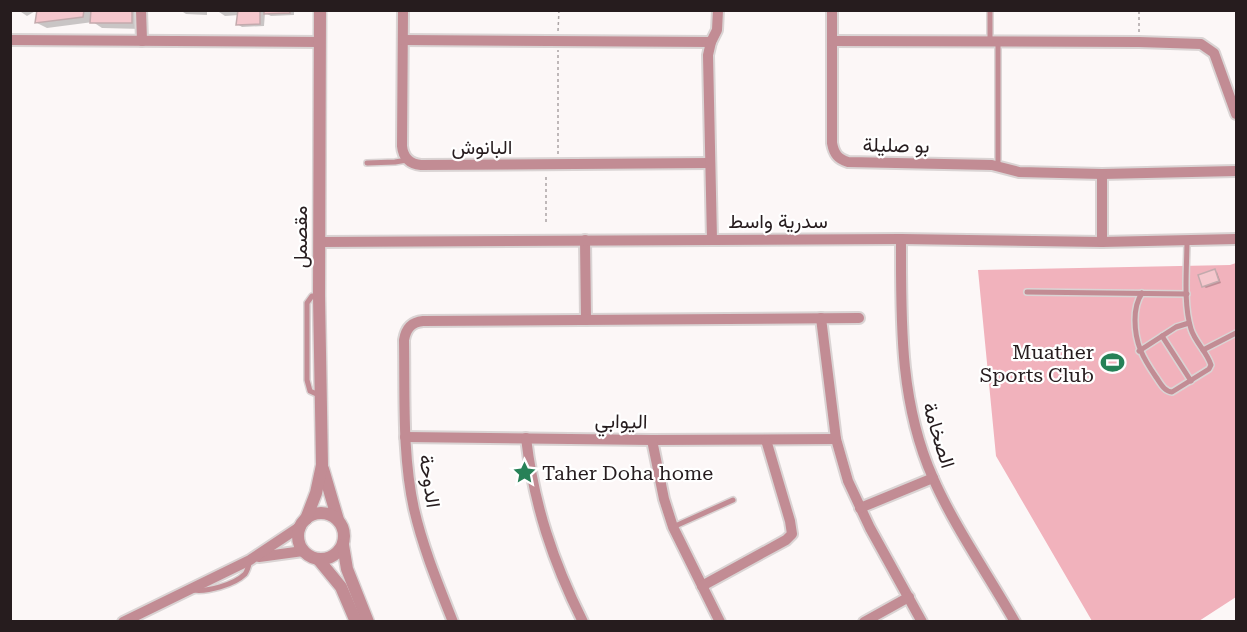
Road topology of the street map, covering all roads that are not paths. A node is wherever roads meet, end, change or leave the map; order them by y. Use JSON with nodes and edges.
{"nodes":[{"id":1,"x":141,"y":10,"type":"edge"},
{"id":2,"x":320,"y":10,"type":"edge"},
{"id":3,"x":403,"y":10,"type":"edge"},
{"id":4,"x":718,"y":10,"type":"edge"},
{"id":5,"x":832,"y":10,"type":"edge"},
{"id":6,"x":990,"y":10,"type":"edge"},
{"id":7,"x":10,"y":40,"type":"edge"},
{"id":8,"x":403,"y":40,"type":"junction"},
{"id":9,"x":142,"y":41,"type":"junction"},
{"id":10,"x":832,"y":41,"type":"junction"},
{"id":11,"x":994,"y":41,"type":"junction"},
{"id":12,"x":320,"y":42,"type":"junction"},
{"id":13,"x":711,"y":42,"type":"junction"},
{"id":14,"x":1236,"y":114,"type":"edge"},
{"id":15,"x":407,"y":160,"type":"junction"},
{"id":16,"x":367,"y":163,"type":"dead end"},
{"id":17,"x":709,"y":163,"type":"junction"},
{"id":18,"x":998,"y":166,"type":"junction"},
{"id":19,"x":1236,"y":171,"type":"edge"},
{"id":20,"x":1102,"y":174,"type":"junction"},
{"id":21,"x":901,"y":239,"type":"junction"},
{"id":22,"x":1236,"y":239,"type":"edge"},
{"id":23,"x":585,"y":240,"type":"junction"},
{"id":24,"x":712,"y":240,"type":"junction"},
{"id":25,"x":1187,"y":240,"type":"junction"},
{"id":26,"x":320,"y":242,"type":"junction"},
{"id":27,"x":1102,"y":242,"type":"junction"},
{"id":28,"x":1027,"y":292,"type":"dead end"},
{"id":29,"x":1142,"y":293,"type":"junction"},
{"id":30,"x":1187,"y":294,"type":"junction"},
{"id":31,"x":821,"y":318,"type":"junction"},
{"id":32,"x":859,"y":318,"type":"dead end"},
{"id":33,"x":586,"y":320,"type":"junction"},
{"id":34,"x":1189,"y":323,"type":"junction"},
{"id":35,"x":1236,"y":333,"type":"edge"},
{"id":36,"x":1162,"y":336,"type":"junction"},
{"id":37,"x":1203,"y":350,"type":"junction"},
{"id":38,"x":1139,"y":351,"type":"junction"},
{"id":39,"x":1191,"y":381,"type":"junction"},
{"id":40,"x":405,"y":437,"type":"junction"},
{"id":41,"x":526,"y":438,"type":"junction"},
{"id":42,"x":836,"y":439,"type":"junction"},
{"id":43,"x":652,"y":440,"type":"junction"},
{"id":44,"x":766,"y":440,"type":"junction"},
{"id":45,"x":322,"y":465,"type":"junction"},
{"id":46,"x":933,"y":478,"type":"junction"},
{"id":47,"x":733,"y":500,"type":"dead end"},
{"id":48,"x":860,"y":508,"type":"junction"},
{"id":49,"x":338,"y":520,"type":"junction"},
{"id":50,"x":303,"y":522,"type":"junction"},
{"id":51,"x":673,"y":526,"type":"junction"},
{"id":52,"x":343,"y":545,"type":"junction"},
{"id":53,"x":303,"y":551,"type":"junction"},
{"id":54,"x":250,"y":560,"type":"junction"},
{"id":55,"x":318,"y":560,"type":"junction"},
{"id":56,"x":702,"y":586,"type":"junction"},
{"id":57,"x":909,"y":597,"type":"junction"},
{"id":58,"x":135,"y":619,"type":"edge"},
{"id":59,"x":123,"y":621,"type":"edge"},
{"id":60,"x":356,"y":621,"type":"edge"},
{"id":61,"x":368,"y":621,"type":"edge"},
{"id":62,"x":453,"y":621,"type":"edge"},
{"id":63,"x":583,"y":621,"type":"edge"},
{"id":64,"x":720,"y":621,"type":"edge"},
{"id":65,"x":864,"y":621,"type":"edge"},
{"id":66,"x":922,"y":621,"type":"edge"},
{"id":67,"x":1015,"y":621,"type":"edge"}],
"edges":[{"from":1,"to":9,"type":"street"},
{"from":2,"to":12,"type":"street","name":"مقصمل"},
{"from":3,"to":8,"type":"street"},
{"from":4,"to":13,"type":"street"},
{"from":5,"to":10,"type":"street","name":"بو صليلة"},
{"from":6,"to":11,"type":"lane"},
{"from":7,"to":9,"type":"street"},
{"from":8,"to":13,"type":"street"},
{"from":8,"to":15,"type":"street"},
{"from":9,"to":12,"type":"street"},
{"from":10,"to":11,"type":"street"},
{"from":10,"to":18,"type":"street","name":"بو صليلة"},
{"from":11,"to":14,"type":"street"},
{"from":11,"to":18,"type":"lane"},
{"from":12,"to":26,"type":"street","name":"مقصمل"},
{"from":13,"to":17,"type":"street"},
{"from":15,"to":16,"type":"lane"},
{"from":15,"to":17,"type":"street","name":"البانوش"},
{"from":17,"to":24,"type":"street"},
{"from":18,"to":20,"type":"street","name":"بو صليلة"},
{"from":19,"to":20,"type":"street","name":"بو صليلة"},
{"from":20,"to":27,"type":"street"},
{"from":21,"to":24,"type":"street","name":"سدرية واسط"},
{"from":21,"to":27,"type":"street","name":"سدرية واسط"},
{"from":21,"to":46,"type":"street","name":"الصخامة"},
{"from":22,"to":25,"type":"street","name":"سدرية واسط"},
{"from":23,"to":24,"type":"street","name":"سدرية واسط"},
{"from":23,"to":26,"type":"street","name":"سدرية واسط"},
{"from":23,"to":33,"type":"street"},
{"from":25,"to":27,"type":"street","name":"سدرية واسط"},
{"from":25,"to":30,"type":"lane"},
{"from":26,"to":45,"type":"street","name":"مقصمل"},
{"from":28,"to":29,"type":"lane"},
{"from":29,"to":30,"type":"lane"},
{"from":29,"to":38,"type":"lane"},
{"from":30,"to":34,"type":"lane"},
{"from":31,"to":32,"type":"street"},
{"from":31,"to":33,"type":"street"},
{"from":31,"to":42,"type":"street"},
{"from":33,"to":40,"type":"street","name":"الدوحة"},
{"from":34,"to":36,"type":"lane"},
{"from":34,"to":37,"type":"lane"},
{"from":35,"to":37,"type":"lane"},
{"from":36,"to":38,"type":"lane"},
{"from":36,"to":39,"type":"lane"},
{"from":37,"to":39,"type":"lane"},
{"from":38,"to":39,"type":"lane"},
{"from":40,"to":41,"type":"street","name":"اليوابي"},
{"from":40,"to":62,"type":"street","name":"الدوحة"},
{"from":41,"to":43,"type":"street","name":"اليوابي"},
{"from":41,"to":63,"type":"street"},
{"from":42,"to":44,"type":"street","name":"اليوابي"},
{"from":42,"to":48,"type":"street"},
{"from":43,"to":44,"type":"street","name":"اليوابي"},
{"from":43,"to":51,"type":"street"},
{"from":44,"to":56,"type":"street"},
{"from":45,"to":49,"type":"street","name":"مقصمل"},
{"from":45,"to":50,"type":"street","name":"مقصمل"},
{"from":46,"to":48,"type":"street"},
{"from":46,"to":67,"type":"street","name":"الصخامة"},
{"from":47,"to":51,"type":"lane"},
{"from":48,"to":57,"type":"street"},
{"from":49,"to":50,"type":"street"},
{"from":49,"to":52,"type":"street"},
{"from":50,"to":53,"type":"street"},
{"from":50,"to":54,"type":"street"},
{"from":51,"to":56,"type":"street"},
{"from":52,"to":55,"type":"street"},
{"from":52,"to":61,"type":"street"},
{"from":53,"to":54,"type":"street"},
{"from":53,"to":55,"type":"street"},
{"from":54,"to":58,"type":"street"},
{"from":55,"to":60,"type":"street"},
{"from":56,"to":64,"type":"street"},
{"from":57,"to":65,"type":"street"},
{"from":57,"to":66,"type":"street"},
{"from":58,"to":59,"type":"street"}]}
